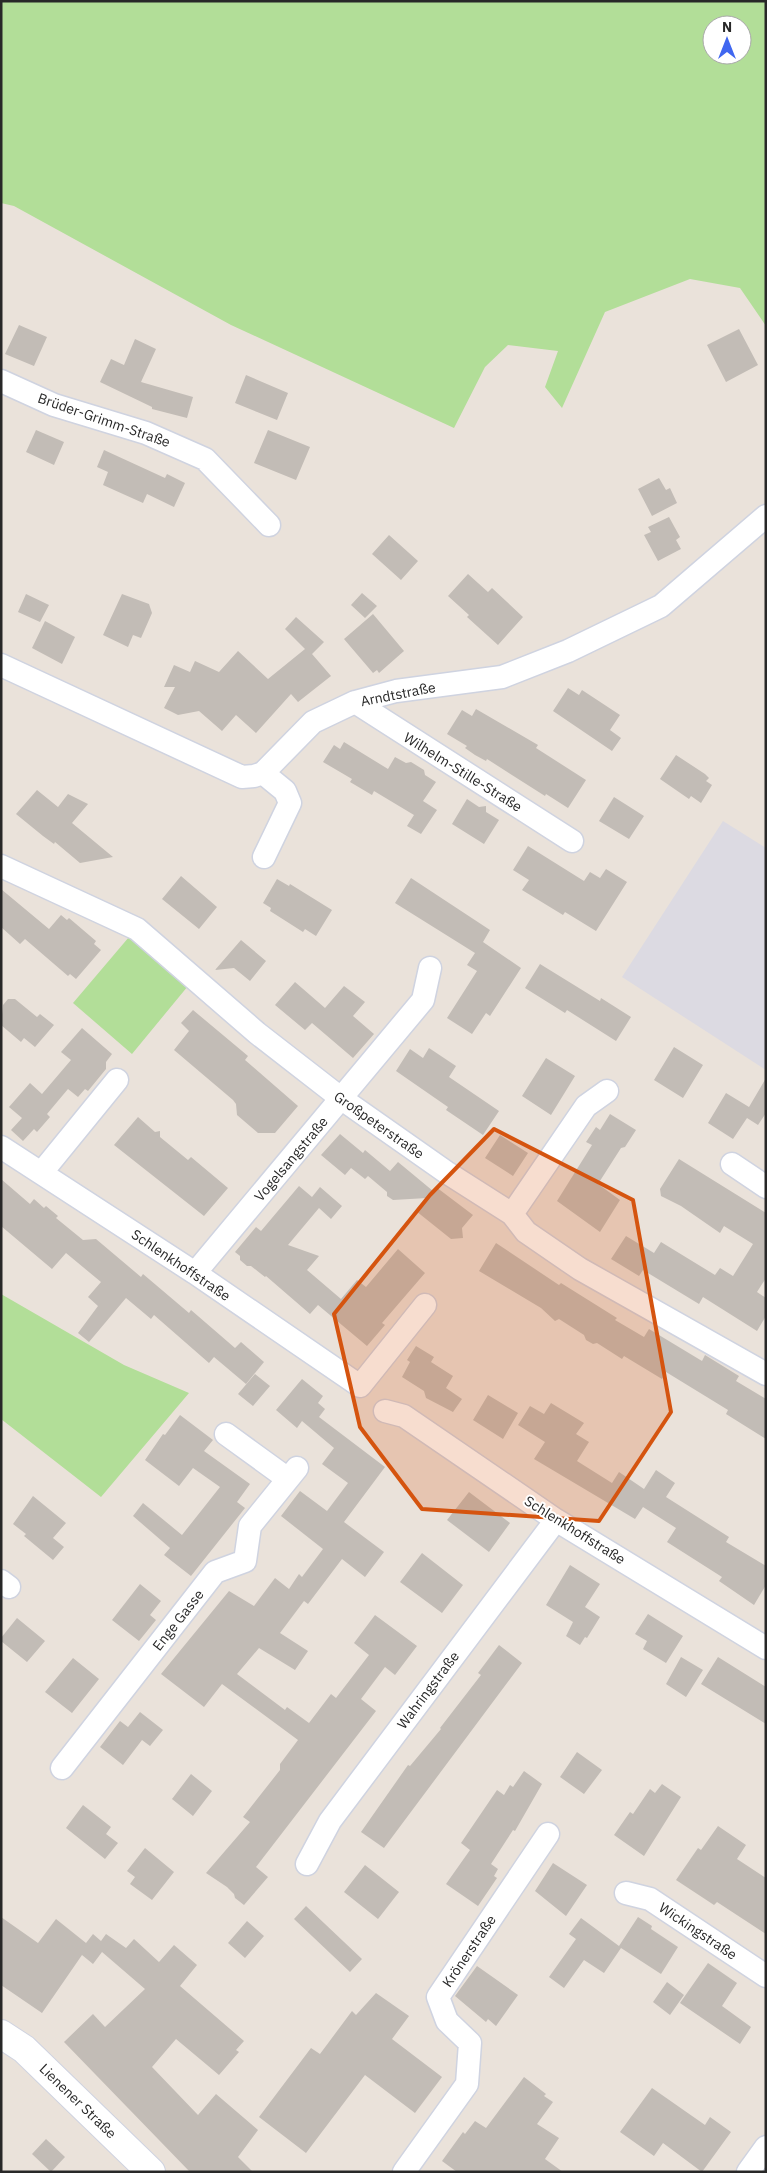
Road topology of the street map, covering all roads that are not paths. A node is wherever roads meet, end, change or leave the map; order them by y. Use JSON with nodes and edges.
{"nodes":[{"id":1,"x":1,"y":381,"type":"edge"},
{"id":2,"x":766,"y":516,"type":"edge"},
{"id":3,"x":269,"y":525,"type":"dead end"},
{"id":4,"x":1,"y":665,"type":"edge"},
{"id":5,"x":355,"y":702,"type":"junction"},
{"id":6,"x":263,"y":773,"type":"junction"},
{"id":7,"x":572,"y":841,"type":"dead end"},
{"id":8,"x":264,"y":858,"type":"dead end"},
{"id":9,"x":1,"y":866,"type":"edge"},
{"id":10,"x":430,"y":968,"type":"dead end"},
{"id":11,"x":117,"y":1080,"type":"dead end"},
{"id":12,"x":608,"y":1091,"type":"dead end"},
{"id":13,"x":342,"y":1099,"type":"junction"},
{"id":14,"x":1,"y":1147,"type":"edge"},
{"id":15,"x":732,"y":1164,"type":"dead end"},
{"id":16,"x":42,"y":1172,"type":"junction"},
{"id":17,"x":766,"y":1187,"type":"edge"},
{"id":18,"x":512,"y":1214,"type":"junction"},
{"id":19,"x":195,"y":1273,"type":"junction"},
{"id":20,"x":425,"y":1305,"type":"dead end"},
{"id":21,"x":765,"y":1371,"type":"edge"},
{"id":22,"x":385,"y":1411,"type":"dead end"},
{"id":23,"x":226,"y":1434,"type":"dead end"},
{"id":24,"x":556,"y":1520,"type":"junction"},
{"id":25,"x":766,"y":1648,"type":"edge"},
{"id":26,"x":62,"y":1768,"type":"dead end"},
{"id":27,"x":548,"y":1834,"type":"dead end"},
{"id":28,"x":307,"y":1864,"type":"dead end"},
{"id":29,"x":626,"y":1893,"type":"dead end"},
{"id":30,"x":766,"y":1976,"type":"edge"},
{"id":31,"x":1,"y":2034,"type":"edge"},
{"id":32,"x":766,"y":2147,"type":"edge"},
{"id":33,"x":151,"y":2172,"type":"edge"},
{"id":34,"x":404,"y":2172,"type":"edge"},
{"id":35,"x":748,"y":2172,"type":"edge"}],
"edges":[{"from":1,"to":3,"type":"street","name":"Brüder-Grimm-Straße"},
{"from":2,"to":5,"type":"street","name":"Arndtstraße"},
{"from":4,"to":6,"type":"street"},
{"from":5,"to":6,"type":"street","name":"Arndtstraße"},
{"from":5,"to":7,"type":"street","name":"Wilhelm-Stille-Straße"},
{"from":6,"to":8,"type":"street"},
{"from":9,"to":13,"type":"street","name":"Großpeterstraße"},
{"from":10,"to":13,"type":"street","name":"Vogelsangstraße"},
{"from":11,"to":16,"type":"street"},
{"from":12,"to":18,"type":"street"},
{"from":13,"to":18,"type":"street","name":"Großpeterstraße"},
{"from":13,"to":19,"type":"street","name":"Vogelsangstraße"},
{"from":14,"to":16,"type":"street","name":"Schlenkhoffstraße"},
{"from":15,"to":17,"type":"street"},
{"from":16,"to":19,"type":"street","name":"Schlenkhoffstraße"},
{"from":18,"to":21,"type":"street","name":"Großpeterstraße"},
{"from":19,"to":20,"type":"street","name":"Schlenkhoffstraße"},
{"from":22,"to":24,"type":"street","name":"Schlenkhoffstraße"},
{"from":23,"to":26,"type":"street","name":"Enge Gasse"},
{"from":24,"to":25,"type":"street","name":"Schlenkhoffstraße"},
{"from":24,"to":28,"type":"street","name":"Wahringstraße"},
{"from":27,"to":34,"type":"street","name":"Krönerstraße"},
{"from":29,"to":30,"type":"street","name":"Wickingstraße"},
{"from":31,"to":33,"type":"street","name":"Lienener Straße"},
{"from":32,"to":35,"type":"street"}]}
